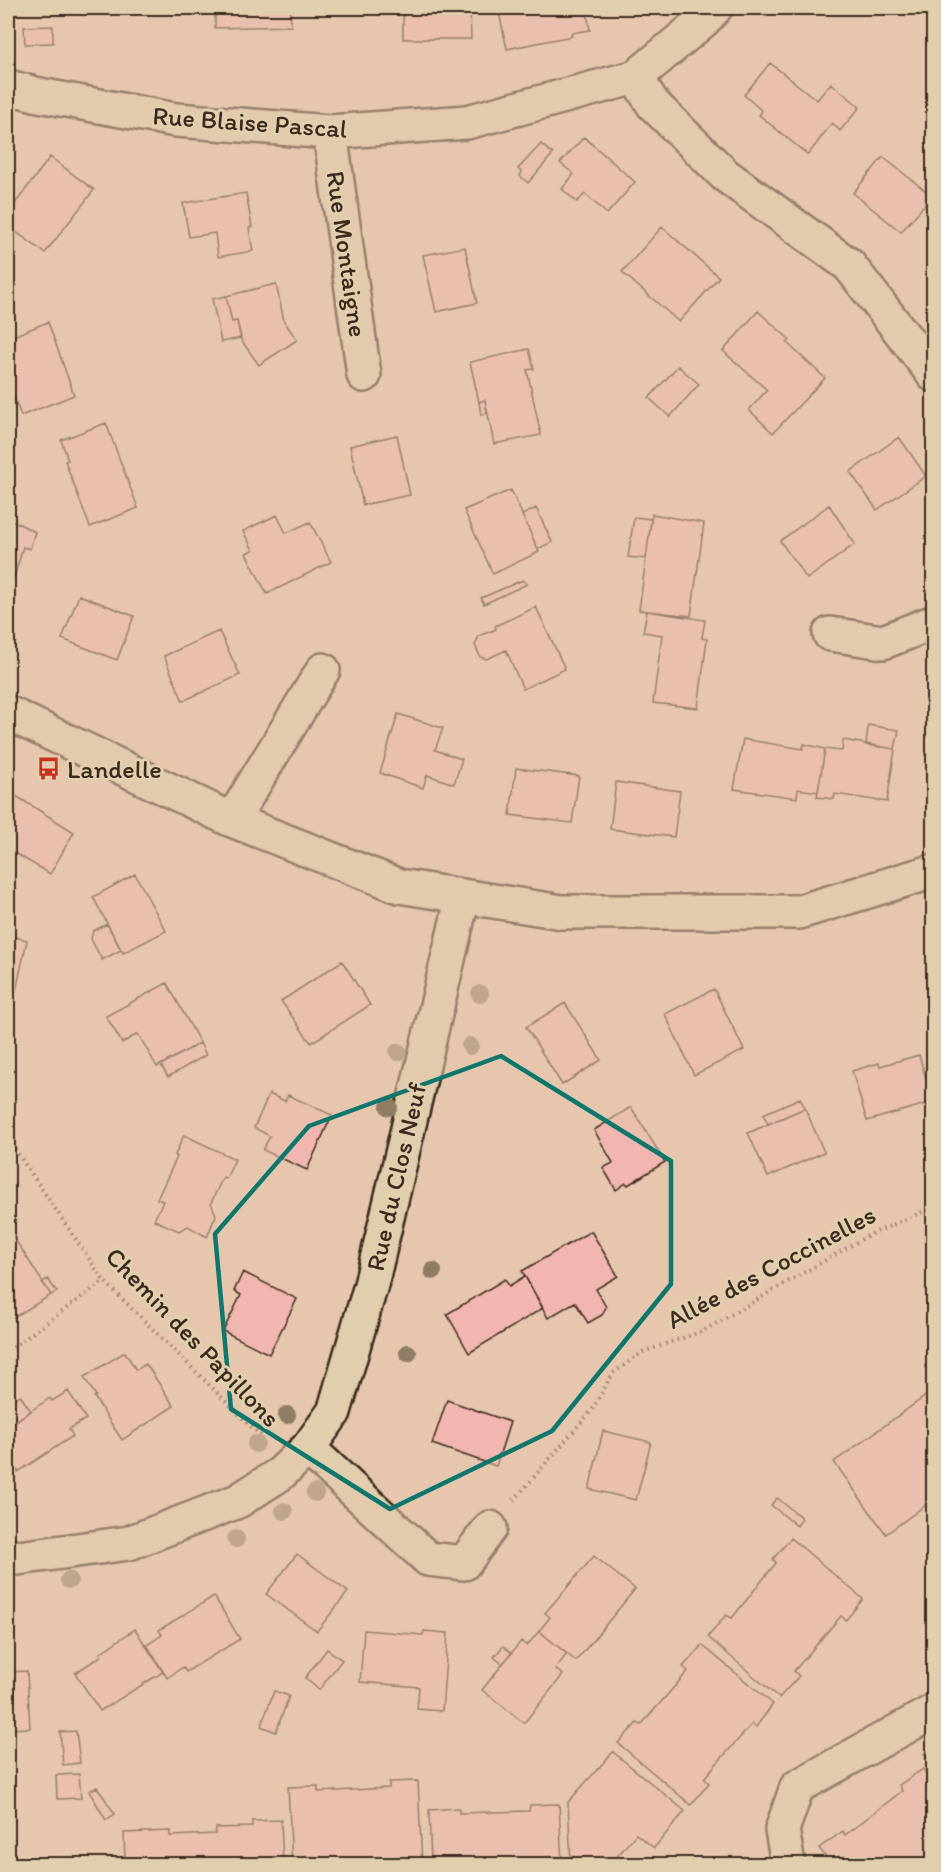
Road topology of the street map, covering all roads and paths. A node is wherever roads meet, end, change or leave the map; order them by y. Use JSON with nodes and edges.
{"nodes":[{"id":1,"x":715,"y":8,"type":"edge"},
{"id":2,"x":636,"y":77,"type":"junction"},
{"id":3,"x":8,"y":87,"type":"edge"},
{"id":4,"x":330,"y":132,"type":"junction"},
{"id":5,"x":364,"y":375,"type":"dead end"},
{"id":6,"x":933,"y":375,"type":"edge"},
{"id":7,"x":933,"y":622,"type":"edge"},
{"id":8,"x":830,"y":634,"type":"dead end"},
{"id":9,"x":323,"y":670,"type":"dead end"},
{"id":10,"x":8,"y":713,"type":"edge"},
{"id":11,"x":232,"y":820,"type":"junction"},
{"id":12,"x":933,"y":871,"type":"edge"},
{"id":13,"x":463,"y":896,"type":"junction"},
{"id":14,"x":8,"y":1139,"type":"edge"},
{"id":15,"x":933,"y":1207,"type":"edge"},
{"id":16,"x":104,"y":1281,"type":"junction"},
{"id":17,"x":8,"y":1352,"type":"edge"},
{"id":18,"x":308,"y":1448,"type":"junction"},
{"id":19,"x":280,"y":1474,"type":"junction"},
{"id":20,"x":490,"y":1528,"type":"joint"},
{"id":21,"x":8,"y":1555,"type":"edge"},
{"id":22,"x":933,"y":1711,"type":"edge"},
{"id":23,"x":788,"y":1864,"type":"edge"}],
"edges":[{"from":1,"to":2,"type":"street","name":"Rue Blaise Pascal"},
{"from":2,"to":4,"type":"street","name":"Rue Blaise Pascal"},
{"from":2,"to":6,"type":"street"},
{"from":3,"to":4,"type":"street","name":"Rue Blaise Pascal"},
{"from":4,"to":5,"type":"street","name":"Rue Montaigne"},
{"from":7,"to":8,"type":"street"},
{"from":9,"to":11,"type":"street"},
{"from":10,"to":11,"type":"street"},
{"from":11,"to":13,"type":"street"},
{"from":12,"to":13,"type":"street"},
{"from":13,"to":18,"type":"street","name":"Rue du Clos Neuf"},
{"from":14,"to":16,"type":"path","name":"Chemin des Papillons"},
{"from":15,"to":20,"type":"path","name":"Allée des Coccinelles"},
{"from":16,"to":17,"type":"path"},
{"from":16,"to":19,"type":"path","name":"Chemin des Papillons"},
{"from":18,"to":19,"type":"street","name":"Rue du Clos Neuf"},
{"from":18,"to":20,"type":"street"},
{"from":19,"to":21,"type":"street","name":"Rue du Clos Neuf"},
{"from":22,"to":23,"type":"street"}]}
